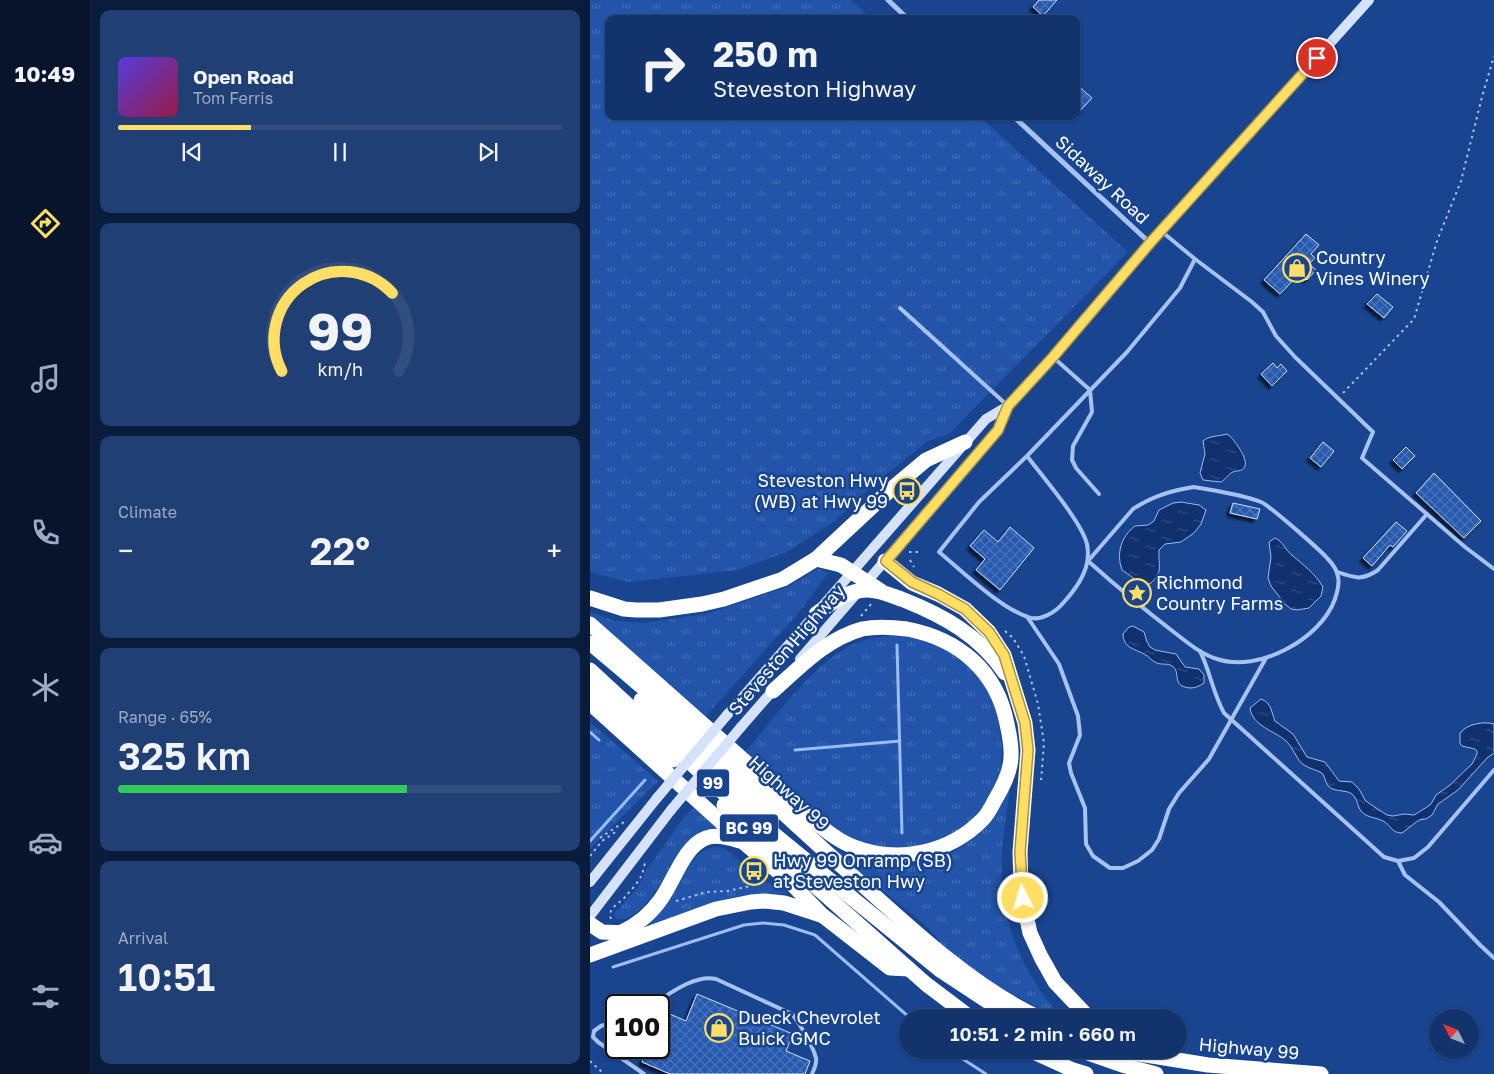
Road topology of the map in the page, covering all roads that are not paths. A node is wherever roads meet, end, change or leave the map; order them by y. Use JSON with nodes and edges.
{"nodes":[{"id":1,"x":888,"y":0,"type":"edge"},
{"id":2,"x":1368,"y":0,"type":"edge"},
{"id":3,"x":904,"y":15,"type":"edge"},
{"id":4,"x":1017,"y":120,"type":"edge"},
{"id":5,"x":1161,"y":231,"type":"junction"},
{"id":6,"x":1150,"y":243,"type":"junction"},
{"id":7,"x":1195,"y":259,"type":"junction"},
{"id":8,"x":900,"y":308,"type":"dead end"},
{"id":9,"x":1053,"y":357,"type":"junction"},
{"id":10,"x":1090,"y":390,"type":"junction"},
{"id":11,"x":1008,"y":406,"type":"junction"},
{"id":12,"x":965,"y":442,"type":"junction"},
{"id":13,"x":1027,"y":456,"type":"junction"},
{"id":14,"x":1099,"y":494,"type":"dead end"},
{"id":15,"x":1426,"y":514,"type":"junction"},
{"id":16,"x":816,"y":559,"type":"junction"},
{"id":17,"x":886,"y":561,"type":"junction"},
{"id":18,"x":1088,"y":561,"type":"junction"},
{"id":19,"x":1494,"y":569,"type":"edge"},
{"id":20,"x":852,"y":571,"type":"junction"},
{"id":21,"x":1337,"y":572,"type":"junction"},
{"id":22,"x":864,"y":586,"type":"junction"},
{"id":23,"x":590,"y":598,"type":"edge"},
{"id":24,"x":816,"y":614,"type":"junction"},
{"id":25,"x":1028,"y":618,"type":"junction"},
{"id":26,"x":590,"y":624,"type":"edge"},
{"id":27,"x":590,"y":643,"type":"edge"},
{"id":28,"x":1200,"y":651,"type":"junction"},
{"id":29,"x":590,"y":653,"type":"edge"},
{"id":30,"x":1266,"y":658,"type":"junction"},
{"id":31,"x":590,"y":670,"type":"edge"},
{"id":32,"x":1013,"y":684,"type":"junction"},
{"id":33,"x":590,"y":686,"type":"edge"},
{"id":34,"x":773,"y":691,"type":"junction"},
{"id":35,"x":590,"y":703,"type":"edge"},
{"id":36,"x":1231,"y":720,"type":"junction"},
{"id":37,"x":1494,"y":770,"type":"edge"},
{"id":38,"x":742,"y":841,"type":"junction"},
{"id":39,"x":1398,"y":861,"type":"junction"},
{"id":40,"x":590,"y":882,"type":"edge"},
{"id":41,"x":842,"y":889,"type":"junction"},
{"id":42,"x":822,"y":915,"type":"junction"},
{"id":43,"x":590,"y":916,"type":"edge"},
{"id":44,"x":590,"y":924,"type":"edge"},
{"id":45,"x":657,"y":930,"type":"junction"},
{"id":46,"x":620,"y":933,"type":"junction"},
{"id":47,"x":590,"y":955,"type":"edge"},
{"id":48,"x":1494,"y":958,"type":"edge"},
{"id":49,"x":909,"y":969,"type":"junction"},
{"id":50,"x":669,"y":994,"type":"edge"},
{"id":51,"x":959,"y":1009,"type":"edge"},
{"id":52,"x":999,"y":1009,"type":"edge"},
{"id":53,"x":1021,"y":1009,"type":"edge"},
{"id":54,"x":1080,"y":1009,"type":"edge"},
{"id":55,"x":605,"y":1024,"type":"edge"},
{"id":56,"x":605,"y":1047,"type":"edge"},
{"id":57,"x":1187,"y":1053,"type":"edge"},
{"id":58,"x":622,"y":1059,"type":"edge"},
{"id":59,"x":1049,"y":1059,"type":"edge"},
{"id":60,"x":1105,"y":1059,"type":"edge"},
{"id":61,"x":1171,"y":1059,"type":"edge"},
{"id":62,"x":1208,"y":1065,"type":"junction"},
{"id":63,"x":644,"y":1074,"type":"edge"},
{"id":64,"x":812,"y":1074,"type":"edge"},
{"id":65,"x":1086,"y":1074,"type":"edge"},
{"id":66,"x":1156,"y":1074,"type":"edge"},
{"id":67,"x":1321,"y":1074,"type":"edge"}],
"edges":[{"from":1,"to":3,"type":"street"},
{"from":2,"to":5,"type":"main road","name":"Steveston Highway"},
{"from":4,"to":6,"type":"street","name":"Sidaway Road"},
{"from":5,"to":6,"type":"main road","name":"Steveston Highway"},
{"from":5,"to":7,"type":"lane"},
{"from":6,"to":9,"type":"main road","name":"Steveston Highway"},
{"from":7,"to":10,"type":"lane"},
{"from":7,"to":15,"type":"lane"},
{"from":8,"to":11,"type":"lane"},
{"from":9,"to":10,"type":"lane"},
{"from":9,"to":11,"type":"main road","name":"Steveston Highway"},
{"from":10,"to":13,"type":"lane"},
{"from":10,"to":14,"type":"lane"},
{"from":11,"to":12,"type":"main road","name":"Steveston Highway"},
{"from":11,"to":17,"type":"main road","name":"Steveston Highway"},
{"from":12,"to":16,"type":"highway"},
{"from":12,"to":20,"type":"main road","name":"Steveston Highway"},
{"from":13,"to":18,"type":"lane"},
{"from":13,"to":25,"type":"lane"},
{"from":15,"to":19,"type":"lane"},
{"from":15,"to":21,"type":"lane"},
{"from":16,"to":20,"type":"highway"},
{"from":16,"to":23,"type":"highway"},
{"from":17,"to":22,"type":"main road","name":"Steveston Highway"},
{"from":17,"to":32,"type":"highway"},
{"from":18,"to":21,"type":"lane"},
{"from":18,"to":25,"type":"lane"},
{"from":18,"to":28,"type":"lane"},
{"from":20,"to":22,"type":"highway"},
{"from":20,"to":24,"type":"main road","name":"Steveston Highway"},
{"from":21,"to":30,"type":"lane"},
{"from":22,"to":24,"type":"highway"},
{"from":22,"to":32,"type":"highway"},
{"from":22,"to":34,"type":"main road","name":"Steveston Highway"},
{"from":24,"to":40,"type":"main road","name":"Steveston Highway","bridge":true},
{"from":25,"to":36,"type":"lane"},
{"from":26,"to":34,"type":"highway"},
{"from":27,"to":53,"type":"highway","name":"Highway 99","number":"BC 99"},
{"from":28,"to":30,"type":"lane"},
{"from":28,"to":36,"type":"lane"},
{"from":29,"to":41,"type":"highway","number":"99"},
{"from":30,"to":36,"type":"lane"},
{"from":31,"to":41,"type":"highway","number":"99"},
{"from":32,"to":54,"type":"highway"},
{"from":33,"to":49,"type":"highway","number":"BC 99"},
{"from":34,"to":43,"type":"main road","name":"Steveston Highway","bridge":true},
{"from":35,"to":38,"type":"highway"},
{"from":36,"to":39,"type":"lane"},
{"from":37,"to":39,"type":"lane"},
{"from":38,"to":42,"type":"highway"},
{"from":38,"to":46,"type":"highway"},
{"from":39,"to":48,"type":"lane"},
{"from":41,"to":52,"type":"highway","number":"99"},
{"from":42,"to":45,"type":"highway"},
{"from":42,"to":49,"type":"highway"},
{"from":44,"to":46,"type":"highway"},
{"from":45,"to":46,"type":"highway"},
{"from":45,"to":47,"type":"highway"},
{"from":49,"to":51,"type":"highway","number":"BC 99"},
{"from":50,"to":64,"type":"lane"},
{"from":55,"to":56,"type":"lane"},
{"from":57,"to":62,"type":"highway"},
{"from":58,"to":63,"type":"lane"},
{"from":59,"to":65,"type":"highway"},
{"from":60,"to":66,"type":"highway"},
{"from":61,"to":62,"type":"highway","name":"Highway 99"},
{"from":62,"to":67,"type":"highway","name":"Highway 99"}]}
